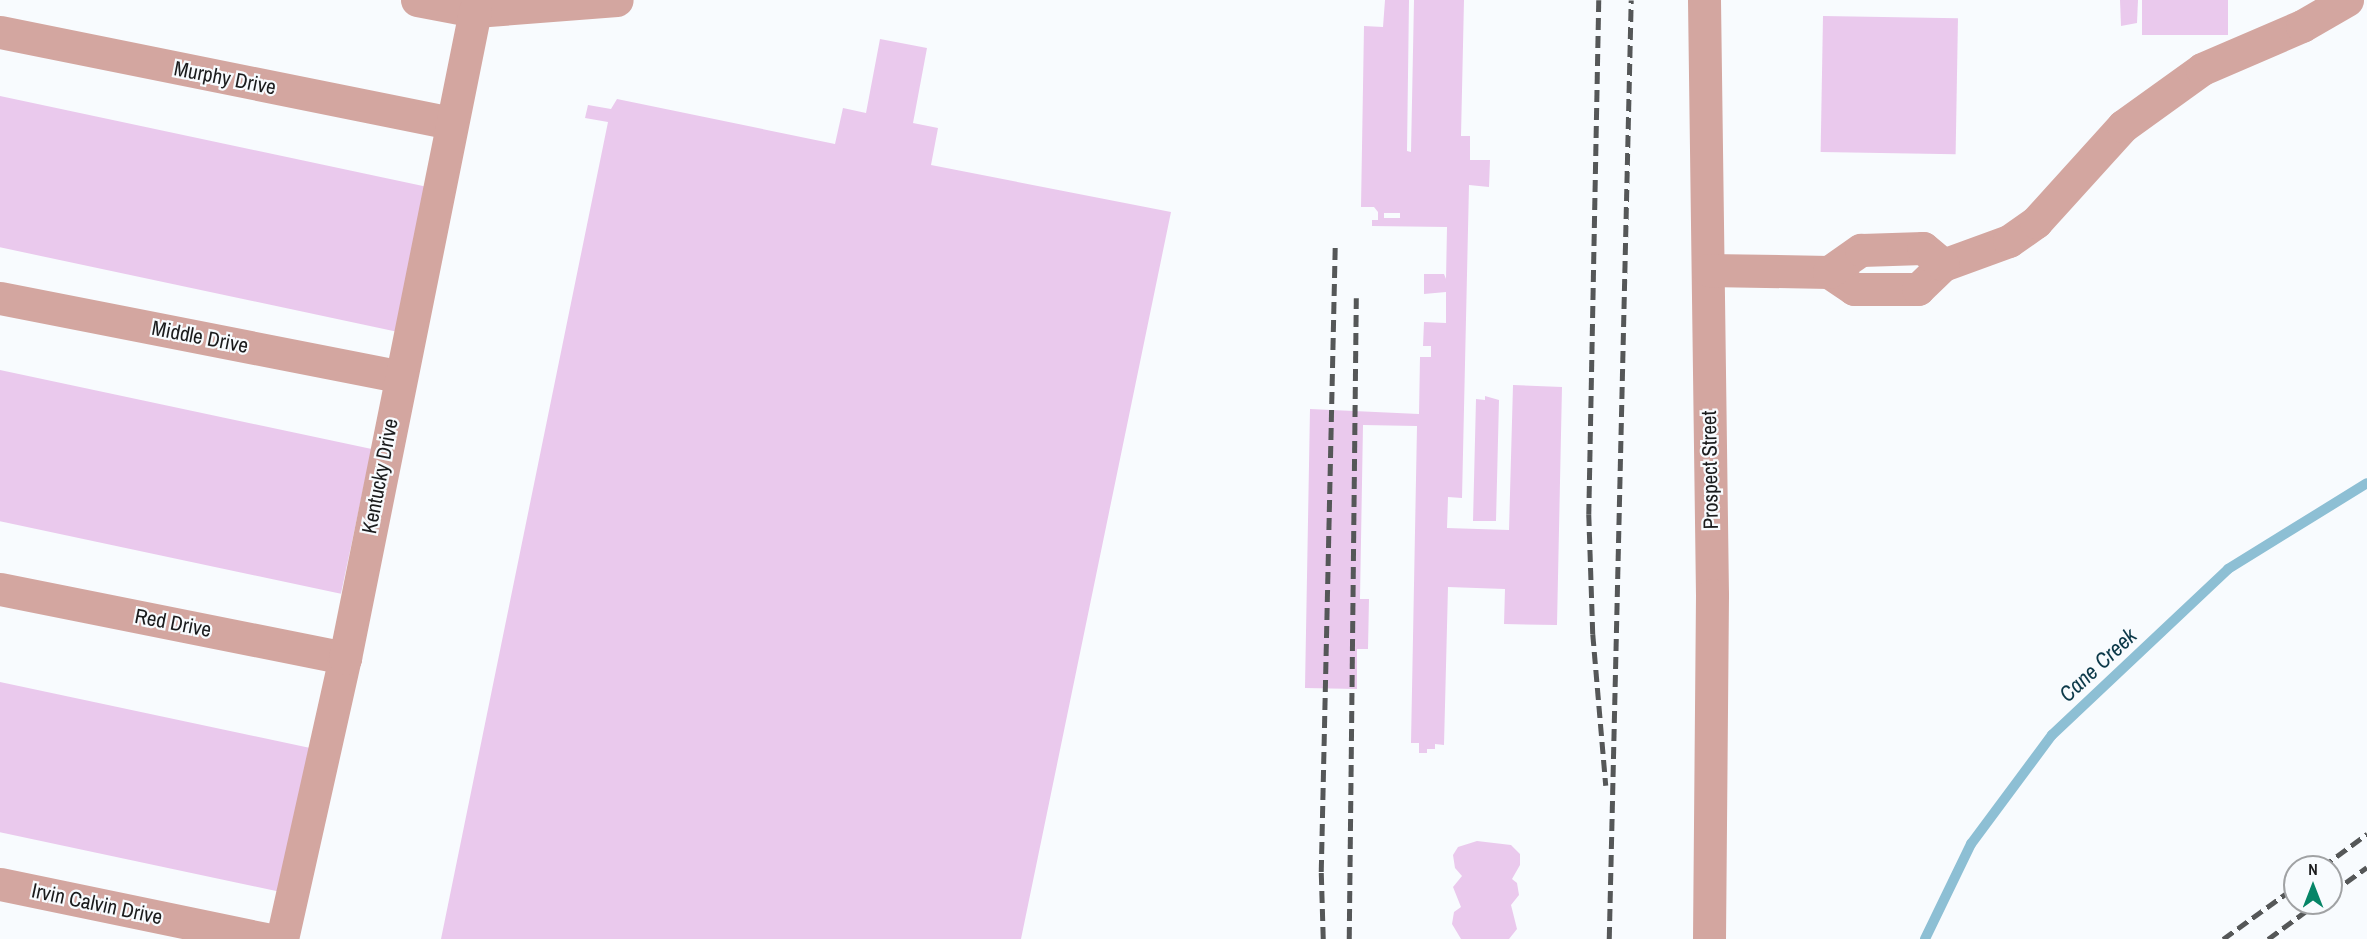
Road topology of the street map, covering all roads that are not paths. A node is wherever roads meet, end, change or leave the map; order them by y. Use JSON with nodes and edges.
{"nodes":[{"id":1,"x":417,"y":0,"type":"edge"},
{"id":2,"x":617,"y":0,"type":"edge"},
{"id":3,"x":1704,"y":0,"type":"edge"},
{"id":4,"x":2347,"y":0,"type":"edge"},
{"id":5,"x":475,"y":11,"type":"junction"},
{"id":6,"x":0,"y":32,"type":"edge"},
{"id":7,"x":450,"y":123,"type":"junction"},
{"id":8,"x":1707,"y":270,"type":"junction"},
{"id":9,"x":0,"y":298,"type":"edge"},
{"id":10,"x":399,"y":376,"type":"junction"},
{"id":11,"x":0,"y":589,"type":"edge"},
{"id":12,"x":345,"y":658,"type":"junction"},
{"id":13,"x":0,"y":884,"type":"edge"},
{"id":14,"x":265,"y":939,"type":"edge"},
{"id":15,"x":282,"y":939,"type":"edge"},
{"id":16,"x":1709,"y":939,"type":"edge"}],
"edges":[{"from":1,"to":5,"type":"street"},
{"from":2,"to":5,"type":"street"},
{"from":3,"to":8,"type":"street","name":"Prospect Street"},
{"from":4,"to":8,"type":"street"},
{"from":5,"to":7,"type":"street","name":"Kentucky Drive"},
{"from":6,"to":7,"type":"street","name":"Murphy Drive"},
{"from":7,"to":10,"type":"street","name":"Kentucky Drive"},
{"from":8,"to":16,"type":"street","name":"Prospect Street"},
{"from":9,"to":10,"type":"street","name":"Middle Drive"},
{"from":10,"to":12,"type":"street","name":"Kentucky Drive"},
{"from":11,"to":12,"type":"street","name":"Red Drive"},
{"from":12,"to":15,"type":"street","name":"Kentucky Drive"},
{"from":13,"to":14,"type":"street","name":"Irvin Calvin Drive"}]}
